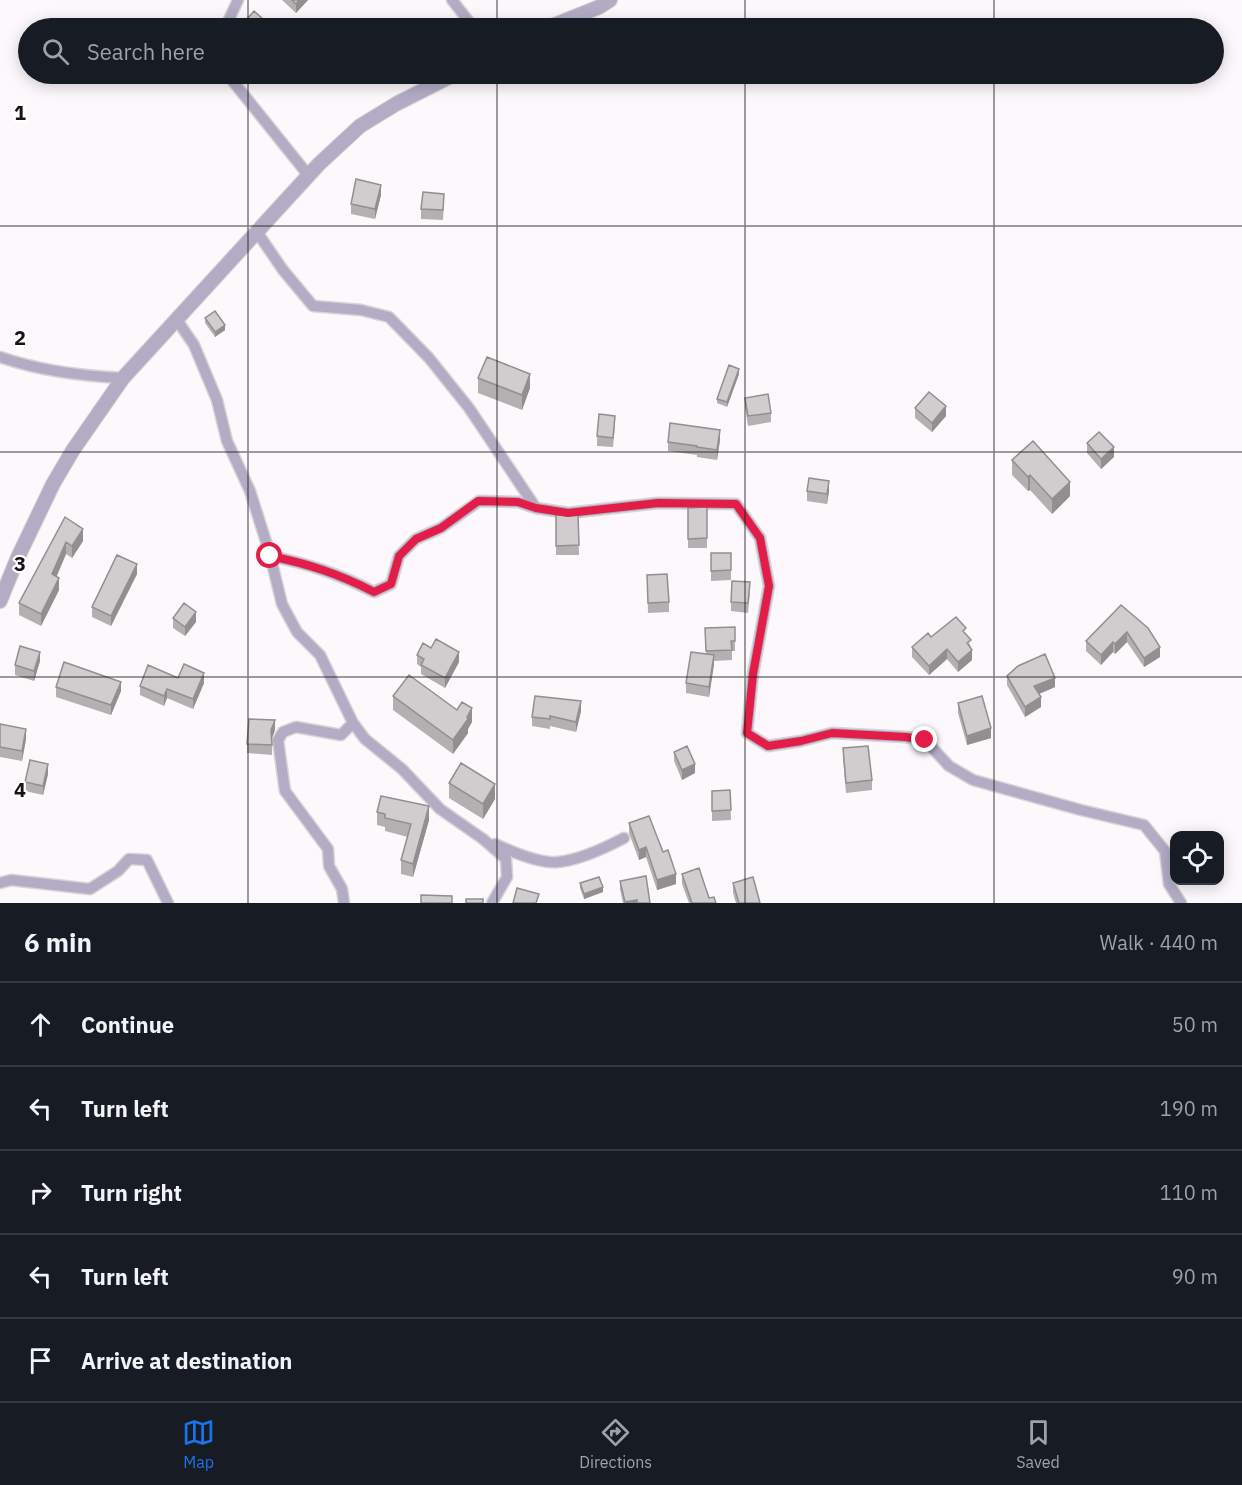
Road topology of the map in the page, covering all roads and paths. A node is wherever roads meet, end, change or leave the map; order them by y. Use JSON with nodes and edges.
{"nodes":[{"id":1,"x":238,"y":0,"type":"edge"},
{"id":2,"x":452,"y":0,"type":"edge"},
{"id":3,"x":610,"y":0,"type":"edge"},
{"id":4,"x":230,"y":18,"type":"edge"},
{"id":5,"x":466,"y":18,"type":"edge"},
{"id":6,"x":572,"y":18,"type":"edge"},
{"id":7,"x":235,"y":84,"type":"edge"},
{"id":8,"x":435,"y":84,"type":"edge"},
{"id":9,"x":309,"y":176,"type":"junction"},
{"id":10,"x":257,"y":232,"type":"junction"},
{"id":11,"x":177,"y":320,"type":"junction"},
{"id":12,"x":0,"y":357,"type":"edge"},
{"id":13,"x":123,"y":378,"type":"junction"},
{"id":14,"x":536,"y":508,"type":"junction"},
{"id":15,"x":270,"y":556,"type":"junction"},
{"id":16,"x":0,"y":602,"type":"edge"},
{"id":17,"x":353,"y":723,"type":"junction"},
{"id":18,"x":624,"y":838,"type":"dead end"},
{"id":19,"x":483,"y":839,"type":"junction"},
{"id":20,"x":0,"y":883,"type":"edge"},
{"id":21,"x":168,"y":903,"type":"edge"},
{"id":22,"x":344,"y":903,"type":"edge"},
{"id":23,"x":492,"y":903,"type":"edge"},
{"id":24,"x":1181,"y":903,"type":"edge"}],
"edges":[{"from":1,"to":4,"type":"street"},
{"from":2,"to":5,"type":"street"},
{"from":3,"to":6,"type":"street"},
{"from":7,"to":9,"type":"street"},
{"from":8,"to":9,"type":"street"},
{"from":9,"to":10,"type":"street"},
{"from":10,"to":11,"type":"street"},
{"from":10,"to":14,"type":"street"},
{"from":11,"to":13,"type":"street"},
{"from":11,"to":15,"type":"street"},
{"from":12,"to":13,"type":"street"},
{"from":13,"to":16,"type":"street"},
{"from":14,"to":15,"type":"street"},
{"from":14,"to":24,"type":"street"},
{"from":15,"to":17,"type":"street"},
{"from":17,"to":19,"type":"street"},
{"from":17,"to":22,"type":"street"},
{"from":18,"to":19,"type":"street"},
{"from":19,"to":23,"type":"street"},
{"from":20,"to":21,"type":"street"}]}
